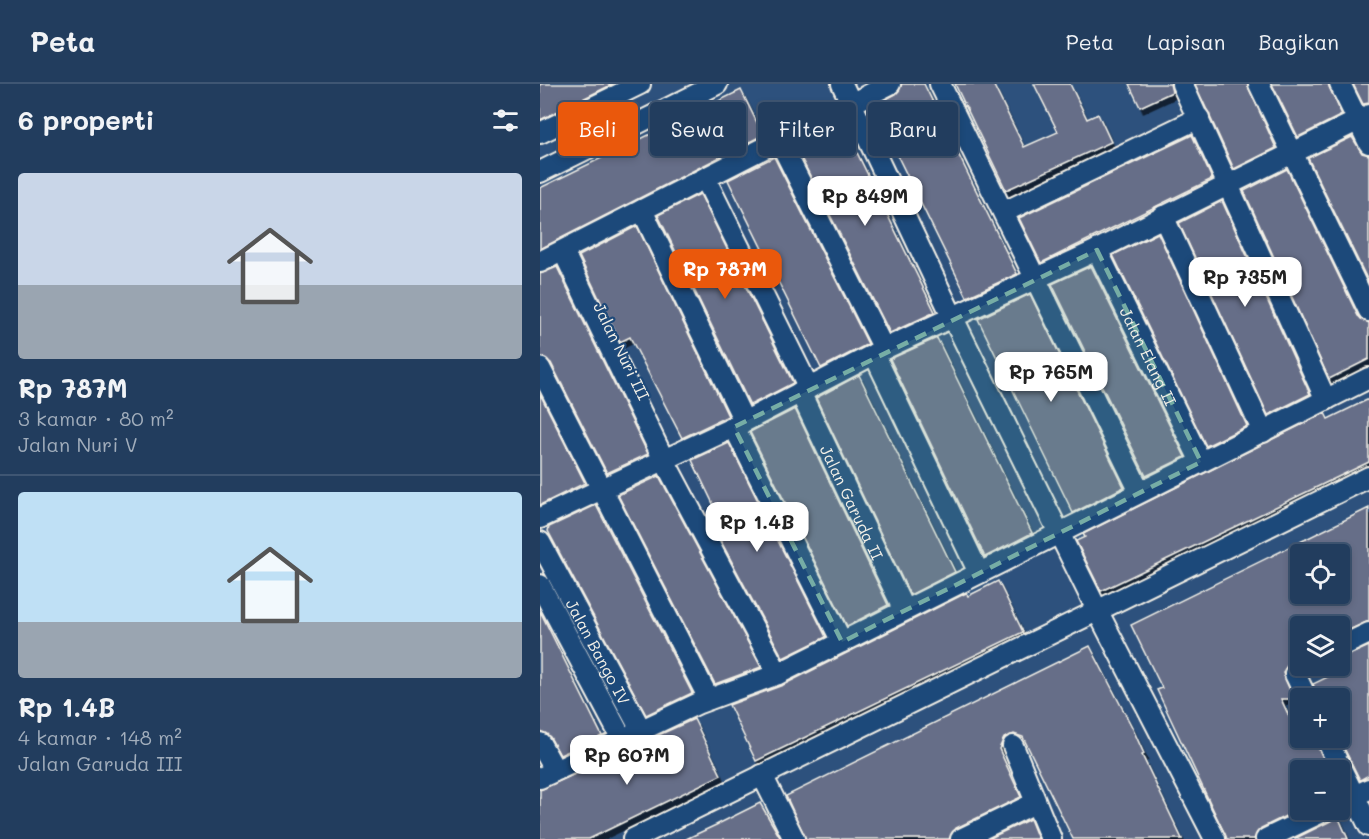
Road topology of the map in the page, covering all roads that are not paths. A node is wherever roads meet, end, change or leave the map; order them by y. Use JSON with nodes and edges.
{"nodes":[{"id":1,"x":640,"y":84,"type":"edge"},
{"id":2,"x":717,"y":84,"type":"edge"},
{"id":3,"x":842,"y":84,"type":"edge"},
{"id":4,"x":890,"y":84,"type":"edge"},
{"id":5,"x":940,"y":84,"type":"edge"},
{"id":6,"x":1182,"y":84,"type":"edge"},
{"id":7,"x":1259,"y":84,"type":"edge"},
{"id":8,"x":1340,"y":84,"type":"edge"},
{"id":9,"x":850,"y":102,"type":"edge"},
{"id":10,"x":852,"y":102,"type":"edge"},
{"id":11,"x":856,"y":116,"type":"edge"},
{"id":12,"x":1363,"y":117,"type":"edge"},
{"id":13,"x":1199,"y":118,"type":"junction"},
{"id":14,"x":540,"y":133,"type":"edge"},
{"id":15,"x":1369,"y":143,"type":"edge"},
{"id":16,"x":758,"y":151,"type":"edge"},
{"id":17,"x":1292,"y":152,"type":"junction"},
{"id":18,"x":787,"y":156,"type":"edge"},
{"id":19,"x":540,"y":172,"type":"edge"},
{"id":20,"x":710,"y":176,"type":"junction"},
{"id":21,"x":1226,"y":184,"type":"junction"},
{"id":22,"x":642,"y":210,"type":"junction"},
{"id":23,"x":1004,"y":212,"type":"junction"},
{"id":24,"x":1163,"y":216,"type":"junction"},
{"id":25,"x":567,"y":249,"type":"junction"},
{"id":26,"x":1097,"y":250,"type":"junction"},
{"id":27,"x":540,"y":262,"type":"edge"},
{"id":28,"x":1034,"y":278,"type":"junction"},
{"id":29,"x":1369,"y":311,"type":"edge"},
{"id":30,"x":953,"y":318,"type":"junction"},
{"id":31,"x":879,"y":351,"type":"junction"},
{"id":32,"x":540,"y":368,"type":"edge"},
{"id":33,"x":1369,"y":378,"type":"edge"},
{"id":34,"x":809,"y":388,"type":"junction"},
{"id":35,"x":1326,"y":400,"type":"junction"},
{"id":36,"x":739,"y":424,"type":"junction"},
{"id":37,"x":1263,"y":432,"type":"junction"},
{"id":38,"x":668,"y":458,"type":"junction"},
{"id":39,"x":1202,"y":462,"type":"junction"},
{"id":40,"x":1369,"y":477,"type":"edge"},
{"id":41,"x":602,"y":488,"type":"junction"},
{"id":42,"x":1140,"y":492,"type":"junction"},
{"id":43,"x":540,"y":518,"type":"edge"},
{"id":44,"x":1059,"y":531,"type":"junction"},
{"id":45,"x":540,"y":542,"type":"edge"},
{"id":46,"x":979,"y":573,"type":"junction"},
{"id":47,"x":540,"y":585,"type":"edge"},
{"id":48,"x":904,"y":610,"type":"junction"},
{"id":49,"x":1098,"y":612,"type":"junction"},
{"id":50,"x":1369,"y":633,"type":"edge"},
{"id":51,"x":842,"y":642,"type":"junction"},
{"id":52,"x":1350,"y":642,"type":"edge"},
{"id":53,"x":778,"y":674,"type":"junction"},
{"id":54,"x":709,"y":699,"type":"junction"},
{"id":55,"x":641,"y":730,"type":"junction"},
{"id":56,"x":622,"y":739,"type":"junction"},
{"id":57,"x":540,"y":743,"type":"edge"},
{"id":58,"x":1013,"y":746,"type":"dead end"},
{"id":59,"x":1331,"y":748,"type":"edge"},
{"id":60,"x":547,"y":774,"type":"edge"},
{"id":61,"x":762,"y":775,"type":"junction"},
{"id":62,"x":1354,"y":796,"type":"edge"},
{"id":63,"x":1035,"y":803,"type":"junction"},
{"id":64,"x":1305,"y":820,"type":"edge"},
{"id":65,"x":1369,"y":826,"type":"edge"},
{"id":66,"x":633,"y":839,"type":"edge"},
{"id":67,"x":794,"y":839,"type":"edge"},
{"id":68,"x":961,"y":839,"type":"edge"},
{"id":69,"x":1051,"y":839,"type":"edge"},
{"id":70,"x":1215,"y":839,"type":"edge"},
{"id":71,"x":1266,"y":839,"type":"edge"}],
"edges":[{"from":1,"to":14,"type":"street"},
{"from":2,"to":19,"type":"street"},
{"from":3,"to":9,"type":"street"},
{"from":4,"to":10,"type":"street"},
{"from":5,"to":23,"type":"street"},
{"from":6,"to":13,"type":"street"},
{"from":7,"to":17,"type":"street"},
{"from":8,"to":12,"type":"street"},
{"from":11,"to":30,"type":"street"},
{"from":12,"to":15,"type":"street"},
{"from":12,"to":17,"type":"street"},
{"from":13,"to":21,"type":"street"},
{"from":13,"to":23,"type":"street"},
{"from":16,"to":20,"type":"street"},
{"from":17,"to":21,"type":"street"},
{"from":17,"to":29,"type":"street"},
{"from":18,"to":31,"type":"street"},
{"from":20,"to":22,"type":"street"},
{"from":20,"to":34,"type":"street","name":"Jalan Garuda II"},
{"from":21,"to":24,"type":"street"},
{"from":21,"to":35,"type":"street"},
{"from":22,"to":25,"type":"street"},
{"from":22,"to":36,"type":"street"},
{"from":23,"to":28,"type":"street"},
{"from":24,"to":26,"type":"street"},
{"from":24,"to":37,"type":"street"},
{"from":25,"to":27,"type":"street"},
{"from":25,"to":38,"type":"street","name":"Jalan Nuri III"},
{"from":26,"to":28,"type":"street"},
{"from":26,"to":39,"type":"street","name":"Jalan Elang II"},
{"from":28,"to":30,"type":"street"},
{"from":28,"to":42,"type":"street"},
{"from":30,"to":31,"type":"street"},
{"from":30,"to":44,"type":"street"},
{"from":31,"to":34,"type":"street"},
{"from":31,"to":46,"type":"street"},
{"from":32,"to":41,"type":"street"},
{"from":33,"to":35,"type":"street"},
{"from":34,"to":36,"type":"street"},
{"from":34,"to":48,"type":"street","name":"Jalan Garuda II"},
{"from":35,"to":37,"type":"street"},
{"from":36,"to":38,"type":"street"},
{"from":36,"to":51,"type":"street"},
{"from":37,"to":39,"type":"street"},
{"from":38,"to":41,"type":"street"},
{"from":38,"to":53,"type":"street","name":"Jalan Nuri III"},
{"from":39,"to":42,"type":"street"},
{"from":40,"to":49,"type":"street"},
{"from":41,"to":43,"type":"street"},
{"from":41,"to":54,"type":"street"},
{"from":42,"to":44,"type":"street"},
{"from":44,"to":46,"type":"street"},
{"from":44,"to":49,"type":"street"},
{"from":45,"to":55,"type":"street","name":"Jalan Bango IV"},
{"from":46,"to":48,"type":"street"},
{"from":47,"to":56,"type":"street"},
{"from":48,"to":51,"type":"street"},
{"from":49,"to":61,"type":"street"},
{"from":49,"to":70,"type":"street"},
{"from":50,"to":52,"type":"street"},
{"from":51,"to":53,"type":"street"},
{"from":53,"to":54,"type":"street"},
{"from":54,"to":55,"type":"street"},
{"from":55,"to":56,"type":"street"},
{"from":56,"to":60,"type":"street"},
{"from":57,"to":60,"type":"street"},
{"from":58,"to":63,"type":"street"},
{"from":59,"to":62,"type":"street"},
{"from":61,"to":66,"type":"street"},
{"from":61,"to":67,"type":"street"},
{"from":62,"to":65,"type":"street"},
{"from":63,"to":68,"type":"street"},
{"from":63,"to":69,"type":"street"},
{"from":64,"to":71,"type":"street"}]}
